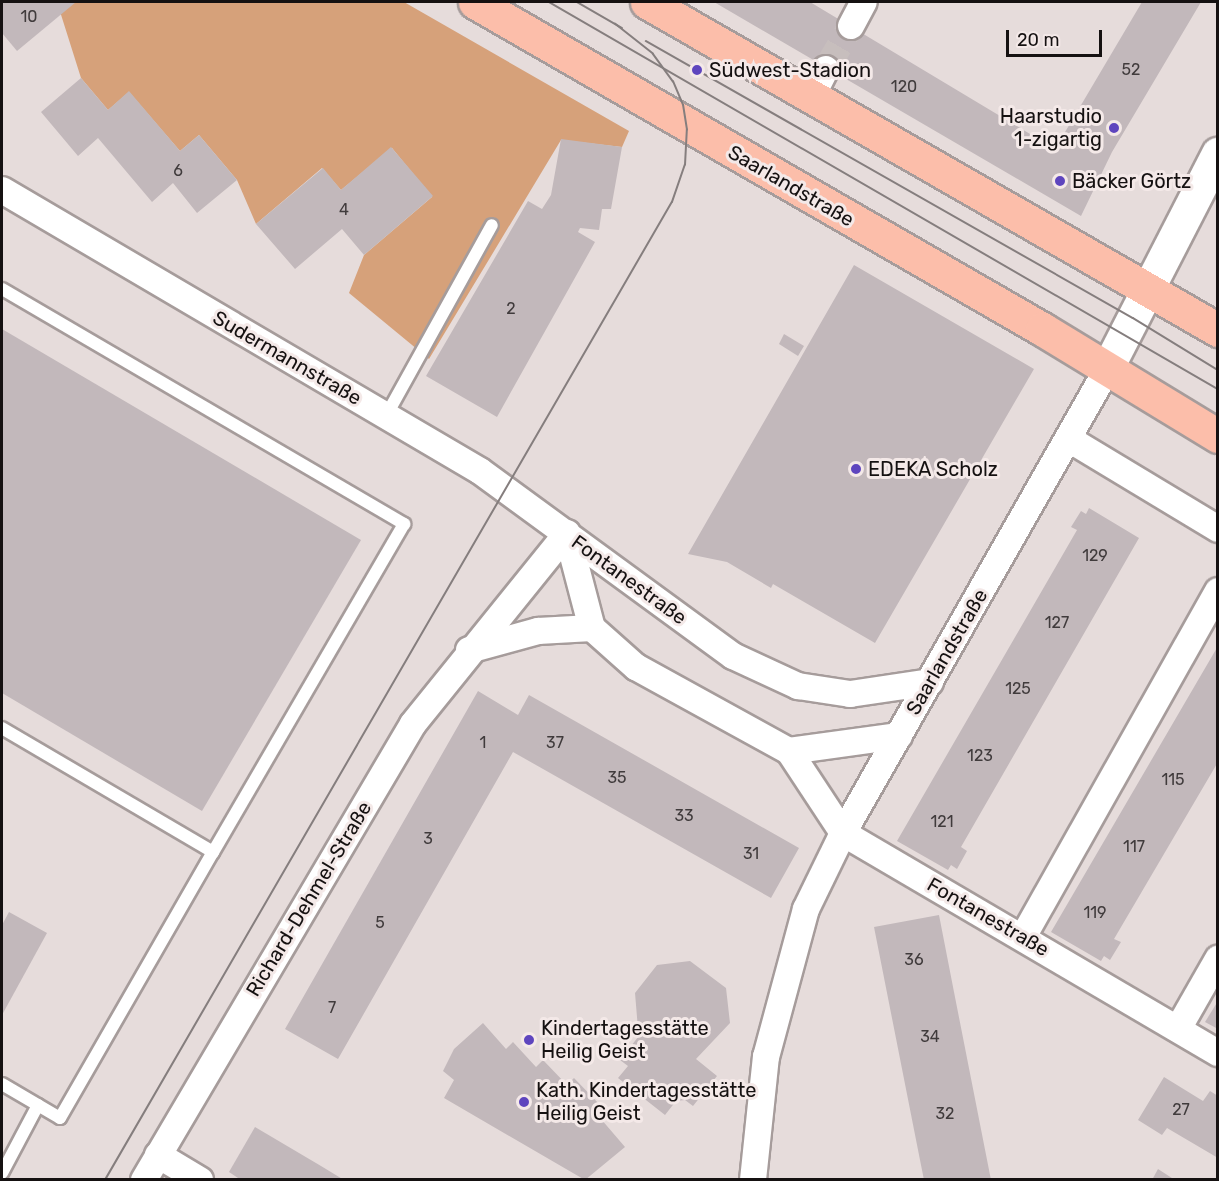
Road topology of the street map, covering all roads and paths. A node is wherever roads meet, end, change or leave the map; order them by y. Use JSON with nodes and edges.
{"nodes":[{"id":1,"x":475,"y":2,"type":"edge"},
{"id":2,"x":647,"y":2,"type":"edge"},
{"id":3,"x":864,"y":2,"type":"edge"},
{"id":4,"x":851,"y":26,"type":"tunnel mouth"},
{"id":5,"x":1218,"y":153,"type":"edge"},
{"id":6,"x":2,"y":190,"type":"edge"},
{"id":7,"x":492,"y":225,"type":"dead end"},
{"id":8,"x":2,"y":289,"type":"edge"},
{"id":9,"x":1148,"y":290,"type":"junction"},
{"id":10,"x":1218,"y":330,"type":"edge"},
{"id":11,"x":1108,"y":368,"type":"junction"},
{"id":12,"x":386,"y":416,"type":"junction"},
{"id":13,"x":1218,"y":436,"type":"edge"},
{"id":14,"x":1069,"y":439,"type":"junction"},
{"id":15,"x":1218,"y":529,"type":"edge"},
{"id":16,"x":567,"y":533,"type":"junction"},
{"id":17,"x":1218,"y":591,"type":"edge"},
{"id":18,"x":592,"y":628,"type":"junction"},
{"id":19,"x":469,"y":650,"type":"junction"},
{"id":20,"x":930,"y":682,"type":"junction"},
{"id":21,"x":2,"y":728,"type":"edge"},
{"id":22,"x":899,"y":736,"type":"junction"},
{"id":23,"x":789,"y":751,"type":"junction"},
{"id":24,"x":843,"y":833,"type":"junction"},
{"id":25,"x":213,"y":852,"type":"junction"},
{"id":26,"x":1023,"y":937,"type":"junction"},
{"id":27,"x":1218,"y":959,"type":"edge"},
{"id":28,"x":1178,"y":1029,"type":"junction"},
{"id":29,"x":1218,"y":1053,"type":"edge"},
{"id":30,"x":2,"y":1084,"type":"edge"},
{"id":31,"x":38,"y":1106,"type":"junction"},
{"id":32,"x":158,"y":1155,"type":"junction"},
{"id":33,"x":2,"y":1173,"type":"edge"},
{"id":34,"x":144,"y":1179,"type":"edge"},
{"id":35,"x":200,"y":1179,"type":"edge"},
{"id":36,"x":753,"y":1179,"type":"edge"}],
"edges":[{"from":1,"to":11,"type":"main road","name":"Saarlandstraße"},
{"from":2,"to":9,"type":"main road"},
{"from":3,"to":4,"type":"street"},
{"from":5,"to":9,"type":"street"},
{"from":6,"to":12,"type":"street","name":"Sudermannstraße"},
{"from":7,"to":12,"type":"lane"},
{"from":8,"to":25,"type":"lane"},
{"from":9,"to":10,"type":"main road"},
{"from":9,"to":11,"type":"street"},
{"from":11,"to":13,"type":"main road","name":"Saarlandstraße"},
{"from":11,"to":14,"type":"street","name":"Saarlandstraße"},
{"from":12,"to":16,"type":"street","name":"Sudermannstraße"},
{"from":14,"to":15,"type":"street"},
{"from":14,"to":20,"type":"street","name":"Saarlandstraße"},
{"from":16,"to":18,"type":"street","name":"Fontanestraße"},
{"from":16,"to":19,"type":"street","name":"Richard-Dehmel-Straße"},
{"from":16,"to":20,"type":"street","name":"Fontanestraße"},
{"from":17,"to":26,"type":"street"},
{"from":18,"to":19,"type":"street"},
{"from":18,"to":23,"type":"street","name":"Fontanestraße"},
{"from":19,"to":32,"type":"street","name":"Richard-Dehmel-Straße"},
{"from":20,"to":22,"type":"street","name":"Saarlandstraße"},
{"from":21,"to":25,"type":"lane"},
{"from":22,"to":23,"type":"street"},
{"from":22,"to":24,"type":"street","name":"Saarlandstraße"},
{"from":23,"to":24,"type":"street","name":"Fontanestraße"},
{"from":24,"to":26,"type":"street","name":"Fontanestraße"},
{"from":24,"to":36,"type":"street","name":"Saarlandstraße"},
{"from":25,"to":31,"type":"lane"},
{"from":26,"to":28,"type":"street","name":"Fontanestraße"},
{"from":27,"to":28,"type":"street"},
{"from":28,"to":29,"type":"street","name":"Fontanestraße"},
{"from":30,"to":31,"type":"lane"},
{"from":31,"to":33,"type":"lane"},
{"from":32,"to":34,"type":"street","name":"Richard-Dehmel-Straße"},
{"from":32,"to":35,"type":"street"}]}
